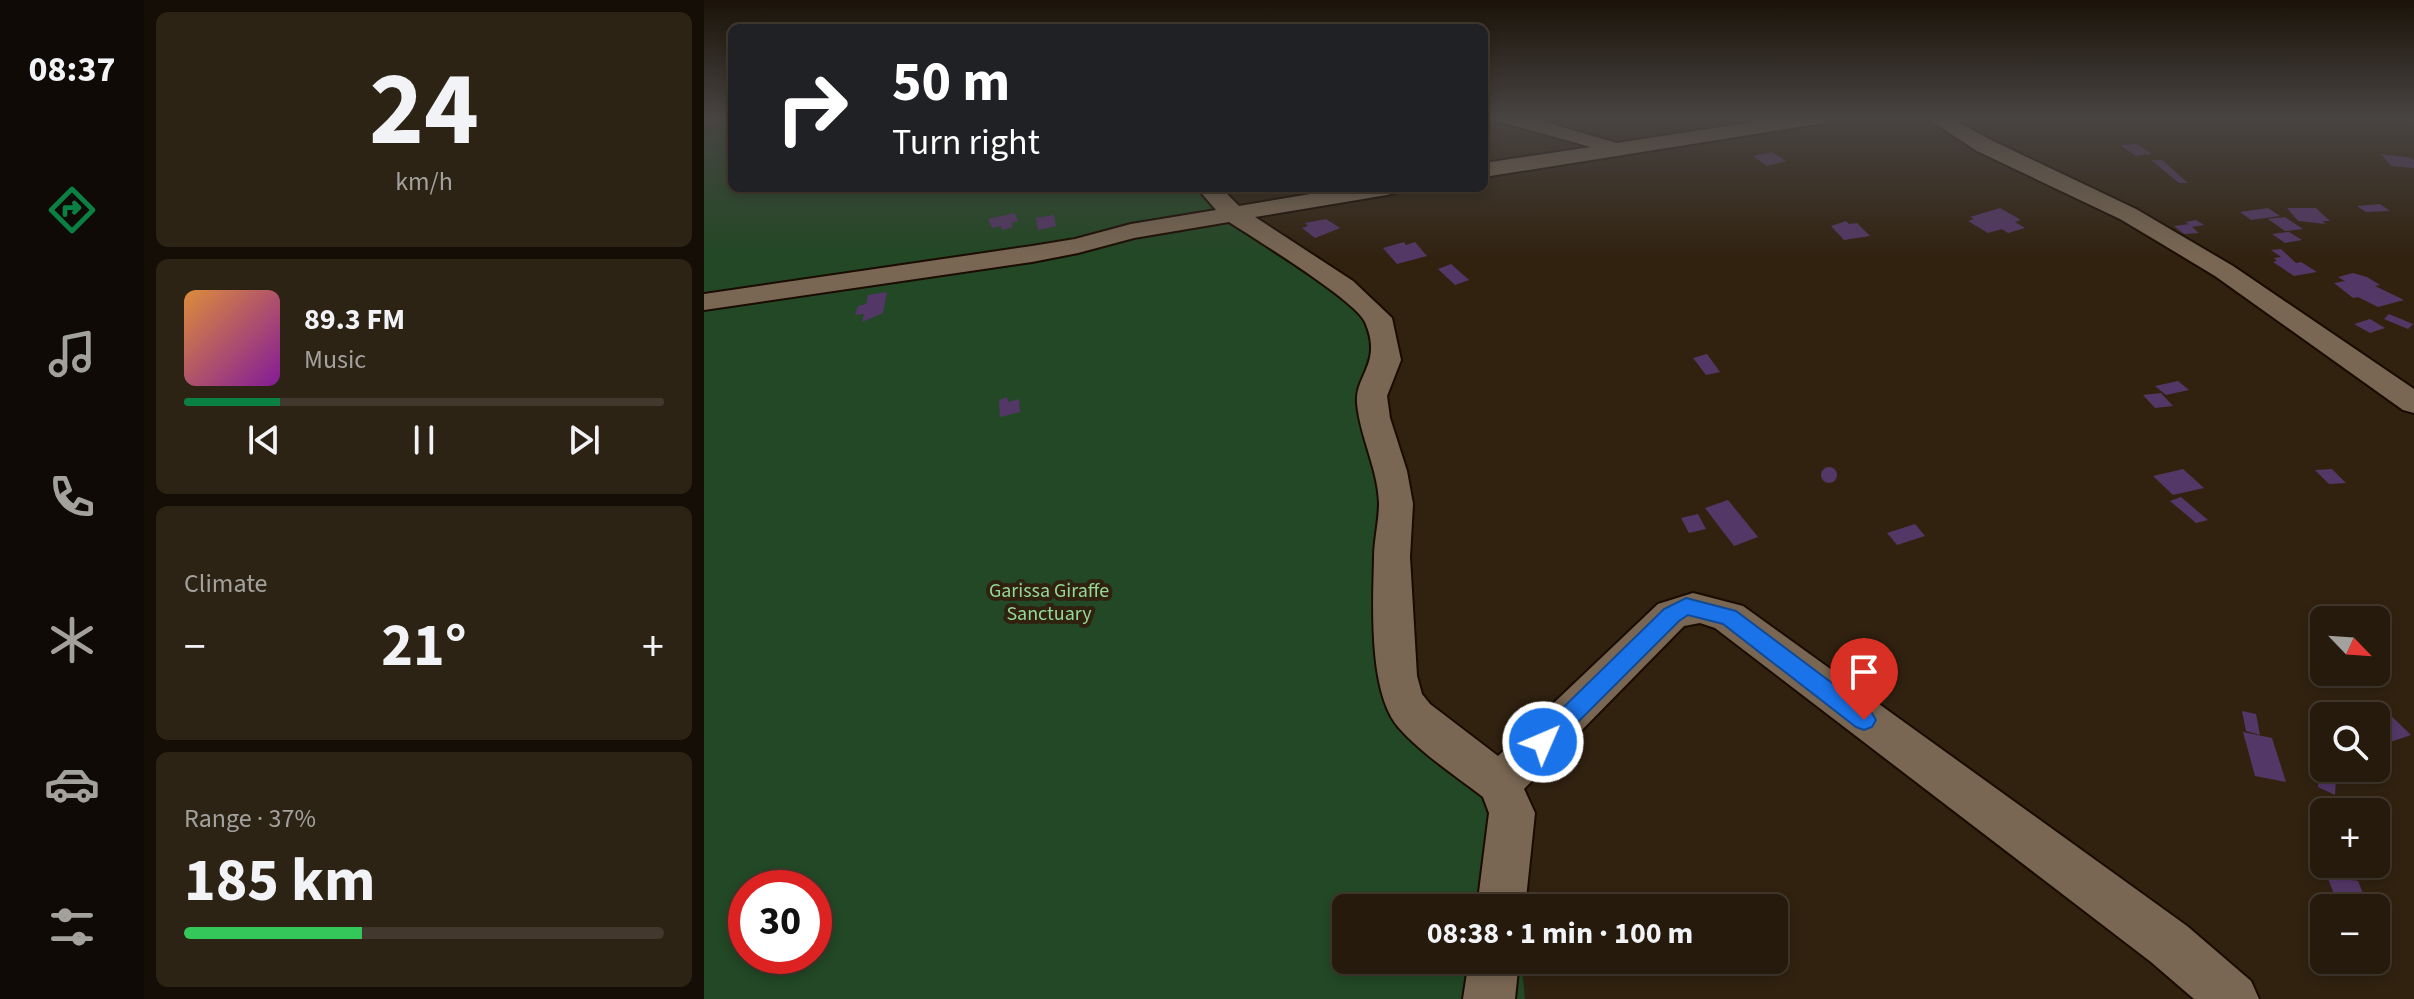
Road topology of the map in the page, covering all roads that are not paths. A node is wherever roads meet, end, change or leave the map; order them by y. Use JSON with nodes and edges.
{"nodes":[{"id":1,"x":1524,"y":164,"type":"edge"},
{"id":2,"x":2022,"y":164,"type":"edge"},
{"id":3,"x":1488,"y":169,"type":"edge"},
{"id":4,"x":1212,"y":192,"type":"edge"},
{"id":5,"x":1363,"y":192,"type":"edge"},
{"id":6,"x":1234,"y":214,"type":"junction"},
{"id":7,"x":704,"y":302,"type":"edge"},
{"id":8,"x":2414,"y":403,"type":"edge"},
{"id":9,"x":1500,"y":784,"type":"junction"},
{"id":10,"x":1503,"y":894,"type":"edge"},
{"id":11,"x":1492,"y":974,"type":"edge"},
{"id":12,"x":1489,"y":999,"type":"edge"},
{"id":13,"x":2233,"y":999,"type":"edge"}],
"edges":[{"from":1,"to":3,"type":"street"},
{"from":2,"to":8,"type":"street"},
{"from":4,"to":6,"type":"street"},
{"from":5,"to":6,"type":"street"},
{"from":6,"to":7,"type":"street"},
{"from":6,"to":9,"type":"street"},
{"from":9,"to":10,"type":"street"},
{"from":9,"to":13,"type":"street"},
{"from":11,"to":12,"type":"street"}]}
